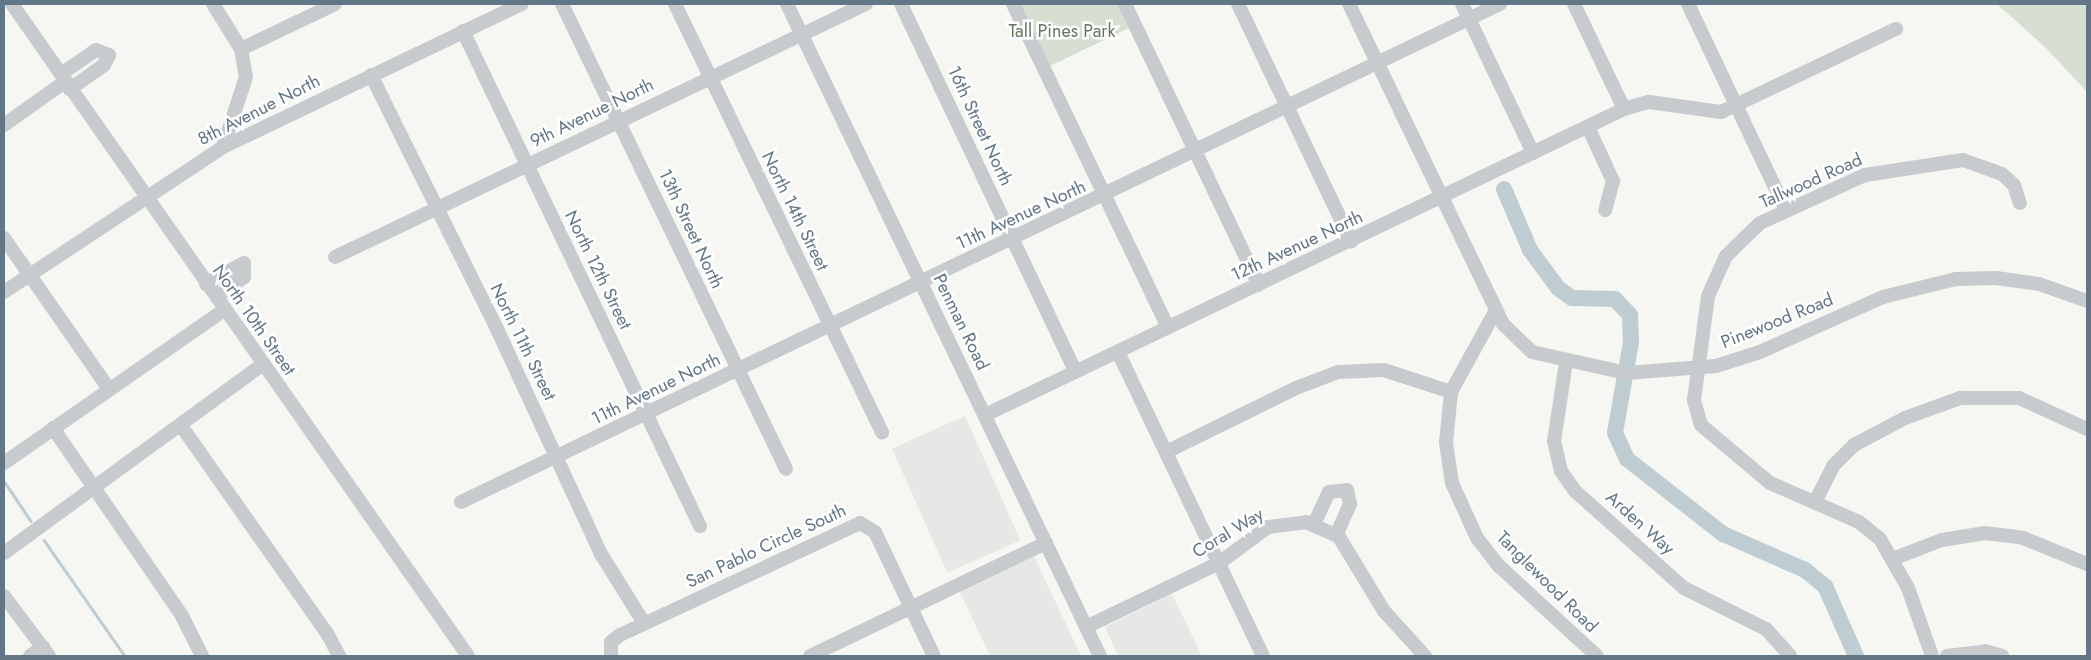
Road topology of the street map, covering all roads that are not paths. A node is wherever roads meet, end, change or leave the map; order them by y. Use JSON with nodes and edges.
{"nodes":[{"id":1,"x":12,"y":4,"type":"edge"},
{"id":2,"x":213,"y":4,"type":"edge"},
{"id":3,"x":335,"y":4,"type":"edge"},
{"id":4,"x":521,"y":4,"type":"edge"},
{"id":5,"x":562,"y":4,"type":"edge"},
{"id":6,"x":675,"y":4,"type":"edge"},
{"id":7,"x":787,"y":4,"type":"edge"},
{"id":8,"x":866,"y":4,"type":"edge"},
{"id":9,"x":901,"y":4,"type":"edge"},
{"id":10,"x":1013,"y":4,"type":"edge"},
{"id":11,"x":1125,"y":4,"type":"edge"},
{"id":12,"x":1238,"y":4,"type":"edge"},
{"id":13,"x":1349,"y":4,"type":"edge"},
{"id":14,"x":1462,"y":4,"type":"edge"},
{"id":15,"x":1500,"y":4,"type":"edge"},
{"id":16,"x":1574,"y":4,"type":"edge"},
{"id":17,"x":1688,"y":4,"type":"edge"},
{"id":18,"x":1469,"y":18,"type":"junction"},
{"id":19,"x":1896,"y":29,"type":"dead end"},
{"id":20,"x":463,"y":32,"type":"junction"},
{"id":21,"x":802,"y":34,"type":"junction"},
{"id":22,"x":241,"y":49,"type":"junction"},
{"id":23,"x":1377,"y":64,"type":"junction"},
{"id":24,"x":371,"y":75,"type":"junction"},
{"id":25,"x":710,"y":77,"type":"junction"},
{"id":26,"x":66,"y":81,"type":"junction"},
{"id":27,"x":1736,"y":105,"type":"junction"},
{"id":28,"x":1288,"y":108,"type":"junction"},
{"id":29,"x":1624,"y":110,"type":"junction"},
{"id":30,"x":619,"y":121,"type":"junction"},
{"id":31,"x":4,"y":125,"type":"edge"},
{"id":32,"x":1588,"y":126,"type":"junction"},
{"id":33,"x":223,"y":146,"type":"junction"},
{"id":34,"x":1195,"y":152,"type":"junction"},
{"id":35,"x":1533,"y":153,"type":"junction"},
{"id":36,"x":527,"y":165,"type":"junction"},
{"id":37,"x":146,"y":196,"type":"junction"},
{"id":38,"x":1105,"y":196,"type":"junction"},
{"id":39,"x":1442,"y":198,"type":"junction"},
{"id":40,"x":2020,"y":202,"type":"dead end"},
{"id":41,"x":436,"y":209,"type":"junction"},
{"id":42,"x":1605,"y":210,"type":"dead end"},
{"id":43,"x":1786,"y":210,"type":"junction"},
{"id":44,"x":4,"y":238,"type":"edge"},
{"id":45,"x":1013,"y":239,"type":"junction"},
{"id":46,"x":1351,"y":241,"type":"junction"},
{"id":47,"x":334,"y":257,"type":"dead end"},
{"id":48,"x":30,"y":274,"type":"junction"},
{"id":49,"x":922,"y":283,"type":"junction"},
{"id":50,"x":206,"y":284,"type":"junction"},
{"id":51,"x":1259,"y":285,"type":"junction"},
{"id":52,"x":4,"y":292,"type":"edge"},
{"id":53,"x":216,"y":297,"type":"junction"},
{"id":54,"x":2087,"y":301,"type":"edge"},
{"id":55,"x":224,"y":310,"type":"junction"},
{"id":56,"x":1496,"y":310,"type":"junction"},
{"id":57,"x":830,"y":327,"type":"junction"},
{"id":58,"x":1168,"y":328,"type":"junction"},
{"id":59,"x":1118,"y":352,"type":"junction"},
{"id":60,"x":1566,"y":362,"type":"junction"},
{"id":61,"x":262,"y":365,"type":"junction"},
{"id":62,"x":1698,"y":369,"type":"junction"},
{"id":63,"x":738,"y":370,"type":"junction"},
{"id":64,"x":1076,"y":372,"type":"junction"},
{"id":65,"x":109,"y":389,"type":"junction"},
{"id":66,"x":1451,"y":392,"type":"junction"},
{"id":67,"x":648,"y":415,"type":"junction"},
{"id":68,"x":985,"y":415,"type":"junction"},
{"id":69,"x":182,"y":427,"type":"junction"},
{"id":70,"x":53,"y":428,"type":"junction"},
{"id":71,"x":2087,"y":428,"type":"edge"},
{"id":72,"x":882,"y":433,"type":"dead end"},
{"id":73,"x":1166,"y":452,"type":"junction"},
{"id":74,"x":557,"y":457,"type":"junction"},
{"id":75,"x":4,"y":463,"type":"edge"},
{"id":76,"x":786,"y":470,"type":"dead end"},
{"id":77,"x":96,"y":489,"type":"junction"},
{"id":78,"x":1816,"y":500,"type":"junction"},
{"id":79,"x":461,"y":502,"type":"dead end"},
{"id":80,"x":1314,"y":524,"type":"junction"},
{"id":81,"x":700,"y":526,"type":"dead end"},
{"id":82,"x":1336,"y":535,"type":"junction"},
{"id":83,"x":1046,"y":543,"type":"junction"},
{"id":84,"x":4,"y":552,"type":"edge"},
{"id":85,"x":1895,"y":558,"type":"junction"},
{"id":86,"x":1219,"y":563,"type":"junction"},
{"id":87,"x":2087,"y":564,"type":"edge"},
{"id":88,"x":4,"y":596,"type":"edge"},
{"id":89,"x":910,"y":608,"type":"junction"},
{"id":90,"x":644,"y":624,"type":"junction"},
{"id":91,"x":1086,"y":627,"type":"junction"},
{"id":92,"x":46,"y":652,"type":"edge"},
{"id":93,"x":1590,"y":654,"type":"edge"},
{"id":94,"x":30,"y":656,"type":"edge"},
{"id":95,"x":202,"y":656,"type":"edge"},
{"id":96,"x":339,"y":656,"type":"edge"},
{"id":97,"x":468,"y":656,"type":"edge"},
{"id":98,"x":611,"y":656,"type":"edge"},
{"id":99,"x":810,"y":656,"type":"edge"},
{"id":100,"x":934,"y":656,"type":"edge"},
{"id":101,"x":1100,"y":656,"type":"edge"},
{"id":102,"x":1263,"y":656,"type":"edge"},
{"id":103,"x":1424,"y":656,"type":"edge"},
{"id":104,"x":1790,"y":656,"type":"edge"},
{"id":105,"x":1932,"y":656,"type":"edge"},
{"id":106,"x":1948,"y":656,"type":"edge"},
{"id":107,"x":2002,"y":656,"type":"edge"}],
"edges":[{"from":1,"to":26,"type":"street","name":"North 10th Street"},
{"from":2,"to":22,"type":"street"},
{"from":3,"to":22,"type":"street"},
{"from":4,"to":20,"type":"street","name":"8th Avenue North"},
{"from":5,"to":30,"type":"street","name":"13th Street North"},
{"from":6,"to":25,"type":"street","name":"North 14th Street"},
{"from":7,"to":21,"type":"street","name":"Penman Road"},
{"from":8,"to":21,"type":"street","name":"9th Avenue North"},
{"from":9,"to":45,"type":"street","name":"16th Street North"},
{"from":10,"to":38,"type":"street"},
{"from":11,"to":34,"type":"street"},
{"from":12,"to":28,"type":"street"},
{"from":13,"to":23,"type":"street","name":"Pinewood Road"},
{"from":14,"to":18,"type":"street"},
{"from":15,"to":18,"type":"street","name":"11th Avenue North"},
{"from":16,"to":29,"type":"street"},
{"from":17,"to":27,"type":"street"},
{"from":18,"to":23,"type":"street","name":"11th Avenue North"},
{"from":18,"to":35,"type":"street"},
{"from":19,"to":27,"type":"street","name":"12th Avenue North"},
{"from":20,"to":24,"type":"street","name":"8th Avenue North"},
{"from":20,"to":36,"type":"street","name":"North 12th Street"},
{"from":21,"to":25,"type":"street","name":"9th Avenue North"},
{"from":21,"to":49,"type":"street","name":"Penman Road"},
{"from":22,"to":33,"type":"street"},
{"from":23,"to":28,"type":"street","name":"11th Avenue North"},
{"from":23,"to":39,"type":"street","name":"Pinewood Road"},
{"from":24,"to":33,"type":"street","name":"8th Avenue North"},
{"from":24,"to":41,"type":"street","name":"North 11th Street"},
{"from":25,"to":30,"type":"street","name":"9th Avenue North"},
{"from":25,"to":57,"type":"street","name":"North 14th Street"},
{"from":26,"to":31,"type":"street"},
{"from":26,"to":37,"type":"street","name":"North 10th Street"},
{"from":27,"to":29,"type":"street","name":"12th Avenue North"},
{"from":27,"to":43,"type":"street"},
{"from":28,"to":34,"type":"street","name":"11th Avenue North"},
{"from":28,"to":46,"type":"street"},
{"from":29,"to":32,"type":"street","name":"12th Avenue North"},
{"from":30,"to":36,"type":"street","name":"9th Avenue North"},
{"from":30,"to":63,"type":"street","name":"13th Street North"},
{"from":32,"to":35,"type":"street","name":"12th Avenue North"},
{"from":32,"to":42,"type":"street"},
{"from":33,"to":37,"type":"street","name":"8th Avenue North"},
{"from":34,"to":38,"type":"street","name":"11th Avenue North"},
{"from":34,"to":51,"type":"street"},
{"from":35,"to":39,"type":"street","name":"12th Avenue North"},
{"from":36,"to":41,"type":"street","name":"9th Avenue North"},
{"from":36,"to":67,"type":"street","name":"North 12th Street"},
{"from":37,"to":48,"type":"street","name":"8th Avenue North"},
{"from":37,"to":50,"type":"street","name":"North 10th Street"},
{"from":38,"to":45,"type":"street","name":"11th Avenue North"},
{"from":38,"to":58,"type":"street"},
{"from":39,"to":46,"type":"street","name":"12th Avenue North"},
{"from":39,"to":56,"type":"street","name":"Pinewood Road"},
{"from":40,"to":43,"type":"street","name":"Tallwood Road"},
{"from":41,"to":47,"type":"street","name":"9th Avenue North"},
{"from":41,"to":74,"type":"street","name":"North 11th Street"},
{"from":43,"to":62,"type":"street","name":"Tallwood Road"},
{"from":44,"to":48,"type":"street"},
{"from":45,"to":49,"type":"street","name":"11th Avenue North"},
{"from":45,"to":64,"type":"street","name":"16th Street North"},
{"from":46,"to":51,"type":"street","name":"12th Avenue North"},
{"from":48,"to":52,"type":"street","name":"8th Avenue North"},
{"from":48,"to":65,"type":"street"},
{"from":49,"to":57,"type":"street","name":"11th Avenue North"},
{"from":49,"to":68,"type":"street","name":"Penman Road"},
{"from":50,"to":53,"type":"street","name":"North 10th Street"},
{"from":50,"to":53,"type":"street"},
{"from":51,"to":58,"type":"street","name":"12th Avenue North"},
{"from":53,"to":55,"type":"street","name":"North 10th Street"},
{"from":54,"to":62,"type":"street","name":"Pinewood Road"},
{"from":55,"to":61,"type":"street","name":"North 10th Street"},
{"from":55,"to":65,"type":"street"},
{"from":56,"to":60,"type":"street","name":"Pinewood Road"},
{"from":56,"to":66,"type":"street","name":"Tanglewood Road"},
{"from":57,"to":63,"type":"street","name":"11th Avenue North"},
{"from":57,"to":72,"type":"street","name":"North 14th Street"},
{"from":58,"to":59,"type":"street","name":"12th Avenue North"},
{"from":59,"to":64,"type":"street","name":"12th Avenue North"},
{"from":59,"to":73,"type":"street"},
{"from":60,"to":62,"type":"street","name":"Pinewood Road"},
{"from":60,"to":104,"type":"street","name":"Arden Way"},
{"from":61,"to":69,"type":"street"},
{"from":61,"to":97,"type":"street","name":"North 10th Street"},
{"from":62,"to":78,"type":"street","name":"Tallwood Road"},
{"from":63,"to":67,"type":"street","name":"11th Avenue North"},
{"from":63,"to":76,"type":"street","name":"13th Street North"},
{"from":64,"to":68,"type":"street","name":"12th Avenue North"},
{"from":65,"to":70,"type":"street"},
{"from":66,"to":73,"type":"street"},
{"from":66,"to":93,"type":"street","name":"Tanglewood Road"},
{"from":67,"to":74,"type":"street","name":"11th Avenue North"},
{"from":67,"to":81,"type":"street","name":"North 12th Street"},
{"from":68,"to":83,"type":"street","name":"Penman Road"},
{"from":69,"to":77,"type":"street"},
{"from":69,"to":96,"type":"street"},
{"from":70,"to":75,"type":"street"},
{"from":70,"to":77,"type":"street"},
{"from":71,"to":78,"type":"street"},
{"from":73,"to":86,"type":"street"},
{"from":74,"to":79,"type":"street","name":"11th Avenue North"},
{"from":74,"to":90,"type":"street","name":"North 11th Street"},
{"from":77,"to":84,"type":"street"},
{"from":77,"to":95,"type":"street"},
{"from":78,"to":85,"type":"street","name":"Tallwood Road"},
{"from":80,"to":82,"type":"street","name":"Coral Way"},
{"from":80,"to":82,"type":"street"},
{"from":80,"to":86,"type":"street","name":"Coral Way"},
{"from":82,"to":103,"type":"street","name":"Coral Way"},
{"from":83,"to":89,"type":"street"},
{"from":83,"to":91,"type":"street","name":"Penman Road"},
{"from":85,"to":87,"type":"street"},
{"from":85,"to":105,"type":"street"},
{"from":86,"to":91,"type":"street","name":"Coral Way"},
{"from":86,"to":102,"type":"street"},
{"from":88,"to":92,"type":"street"},
{"from":89,"to":90,"type":"street","name":"San Pablo Circle South"},
{"from":89,"to":99,"type":"street"},
{"from":89,"to":100,"type":"street"},
{"from":90,"to":98,"type":"street","name":"San Pablo Circle South"},
{"from":91,"to":101,"type":"street","name":"Penman Road"},
{"from":92,"to":94,"type":"street"},
{"from":106,"to":107,"type":"street"}]}
